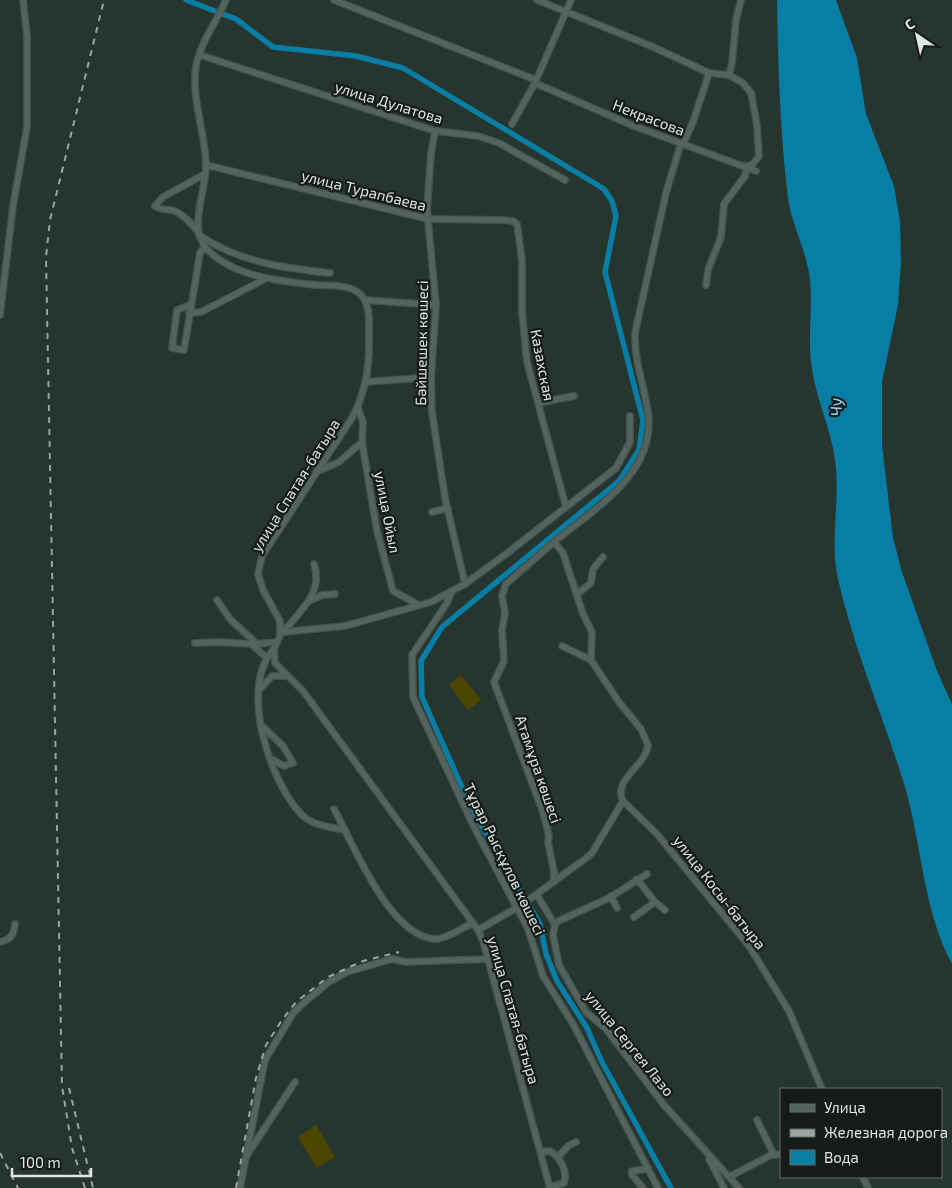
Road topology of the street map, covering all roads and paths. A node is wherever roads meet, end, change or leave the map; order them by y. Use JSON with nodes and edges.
{"nodes":[{"id":1,"x":22,"y":0,"type":"edge"},
{"id":2,"x":334,"y":0,"type":"edge"},
{"id":3,"x":537,"y":0,"type":"edge"},
{"id":4,"x":571,"y":0,"type":"edge"},
{"id":5,"x":741,"y":0,"type":"edge"},
{"id":6,"x":225,"y":2,"type":"edge"},
{"id":7,"x":565,"y":12,"type":"junction"},
{"id":8,"x":200,"y":55,"type":"junction"},
{"id":9,"x":709,"y":73,"type":"junction"},
{"id":10,"x":731,"y":76,"type":"junction"},
{"id":11,"x":535,"y":82,"type":"junction"},
{"id":12,"x":512,"y":124,"type":"dead end"},
{"id":13,"x":436,"y":131,"type":"junction"},
{"id":14,"x":682,"y":143,"type":"junction"},
{"id":15,"x":206,"y":165,"type":"junction"},
{"id":16,"x":747,"y":166,"type":"junction"},
{"id":17,"x":756,"y":171,"type":"dead end"},
{"id":18,"x":205,"y":174,"type":"junction"},
{"id":19,"x":565,"y":180,"type":"dead end"},
{"id":20,"x":428,"y":219,"type":"junction"},
{"id":21,"x":517,"y":224,"type":"joint"},
{"id":22,"x":199,"y":234,"type":"junction"},
{"id":23,"x":204,"y":246,"type":"junction"},
{"id":24,"x":225,"y":251,"type":"junction"},
{"id":25,"x":216,"y":257,"type":"junction"},
{"id":26,"x":330,"y":273,"type":"dead end"},
{"id":27,"x":267,"y":278,"type":"junction"},
{"id":28,"x":706,"y":285,"type":"dead end"},
{"id":29,"x":365,"y":300,"type":"junction"},
{"id":30,"x":190,"y":305,"type":"junction"},
{"id":31,"x":436,"y":306,"type":"junction"},
{"id":32,"x":189,"y":313,"type":"junction"},
{"id":33,"x":0,"y":315,"type":"edge"},
{"id":34,"x":431,"y":377,"type":"junction"},
{"id":35,"x":366,"y":382,"type":"junction"},
{"id":36,"x":574,"y":396,"type":"dead end"},
{"id":37,"x":538,"y":403,"type":"junction"},
{"id":38,"x":358,"y":408,"type":"junction"},
{"id":39,"x":630,"y":416,"type":"dead end"},
{"id":40,"x":362,"y":442,"type":"junction"},
{"id":41,"x":318,"y":471,"type":"junction"},
{"id":42,"x":566,"y":507,"type":"junction"},
{"id":43,"x":448,"y":508,"type":"junction"},
{"id":44,"x":432,"y":512,"type":"dead end"},
{"id":45,"x":554,"y":542,"type":"junction"},
{"id":46,"x":603,"y":557,"type":"dead end"},
{"id":47,"x":314,"y":564,"type":"dead end"},
{"id":48,"x":465,"y":584,"type":"junction"},
{"id":49,"x":452,"y":591,"type":"junction"},
{"id":50,"x":335,"y":594,"type":"dead end"},
{"id":51,"x":577,"y":594,"type":"junction"},
{"id":52,"x":218,"y":600,"type":"dead end"},
{"id":53,"x":309,"y":601,"type":"junction"},
{"id":54,"x":419,"y":605,"type":"junction"},
{"id":55,"x":282,"y":634,"type":"junction"},
{"id":56,"x":277,"y":642,"type":"junction"},
{"id":57,"x":195,"y":644,"type":"dead end"},
{"id":58,"x":254,"y":644,"type":"junction"},
{"id":59,"x":562,"y":646,"type":"dead end"},
{"id":60,"x":274,"y":649,"type":"junction"},
{"id":61,"x":266,"y":657,"type":"junction"},
{"id":62,"x":591,"y":660,"type":"junction"},
{"id":63,"x":287,"y":676,"type":"junction"},
{"id":64,"x":259,"y":690,"type":"junction"},
{"id":65,"x":260,"y":724,"type":"junction"},
{"id":66,"x":272,"y":760,"type":"junction"},
{"id":67,"x":623,"y":801,"type":"junction"},
{"id":68,"x":334,"y":809,"type":"dead end"},
{"id":69,"x":346,"y":830,"type":"junction"},
{"id":70,"x":647,"y":874,"type":"dead end"},
{"id":71,"x":638,"y":879,"type":"junction"},
{"id":72,"x":554,"y":882,"type":"junction"},
{"id":73,"x":535,"y":896,"type":"junction"},
{"id":74,"x":611,"y":896,"type":"junction"},
{"id":75,"x":655,"y":902,"type":"junction"},
{"id":76,"x":519,"y":907,"type":"junction"},
{"id":77,"x":617,"y":908,"type":"dead end"},
{"id":78,"x":665,"y":910,"type":"dead end"},
{"id":79,"x":634,"y":917,"type":"dead end"},
{"id":80,"x":472,"y":923,"type":"junction"},
{"id":81,"x":554,"y":923,"type":"junction"},
{"id":82,"x":15,"y":924,"type":"dead end"},
{"id":83,"x":478,"y":930,"type":"junction"},
{"id":84,"x":0,"y":942,"type":"edge"},
{"id":85,"x":487,"y":959,"type":"junction"},
{"id":86,"x":295,"y":1082,"type":"dead end"},
{"id":87,"x":822,"y":1088,"type":"edge"},
{"id":88,"x":758,"y":1120,"type":"dead end"},
{"id":89,"x":576,"y":1142,"type":"dead end"},
{"id":90,"x":541,"y":1152,"type":"junction"},
{"id":91,"x":706,"y":1153,"type":"junction"},
{"id":92,"x":778,"y":1154,"type":"edge"},
{"id":93,"x":245,"y":1156,"type":"junction"},
{"id":94,"x":558,"y":1157,"type":"junction"},
{"id":95,"x":647,"y":1169,"type":"junction"},
{"id":96,"x":729,"y":1177,"type":"junction"},
{"id":97,"x":240,"y":1188,"type":"edge"},
{"id":98,"x":550,"y":1188,"type":"edge"},
{"id":99,"x":644,"y":1188,"type":"edge"},
{"id":100,"x":658,"y":1188,"type":"edge"},
{"id":101,"x":724,"y":1188,"type":"edge"},
{"id":102,"x":739,"y":1188,"type":"edge"}],
"edges":[{"from":1,"to":33,"type":"street"},
{"from":2,"to":11,"type":"street","name":"Некрасова"},
{"from":3,"to":7,"type":"street"},
{"from":4,"to":7,"type":"street"},
{"from":5,"to":10,"type":"street"},
{"from":6,"to":8,"type":"street"},
{"from":7,"to":9,"type":"street"},
{"from":7,"to":11,"type":"street"},
{"from":8,"to":13,"type":"street","name":"улица Дулатова"},
{"from":8,"to":15,"type":"street"},
{"from":9,"to":10,"type":"street"},
{"from":9,"to":14,"type":"street"},
{"from":10,"to":16,"type":"street"},
{"from":11,"to":12,"type":"street"},
{"from":11,"to":14,"type":"street","name":"Некрасова"},
{"from":13,"to":19,"type":"street","name":"улица Дулатова"},
{"from":13,"to":20,"type":"street","name":"Бәйшешек көшесі"},
{"from":14,"to":16,"type":"street","name":"Некрасова"},
{"from":14,"to":45,"type":"street"},
{"from":15,"to":18,"type":"street"},
{"from":15,"to":20,"type":"street","name":"улица Турапбаева"},
{"from":16,"to":17,"type":"street","name":"Некрасова"},
{"from":16,"to":28,"type":"street"},
{"from":18,"to":22,"type":"street"},
{"from":18,"to":22,"type":"street"},
{"from":20,"to":21,"type":"street","name":"улица Турапбаева"},
{"from":20,"to":31,"type":"street","name":"Бәйшешек көшесі"},
{"from":21,"to":37,"type":"street","name":"Казахская"},
{"from":22,"to":23,"type":"street"},
{"from":22,"to":24,"type":"street"},
{"from":23,"to":25,"type":"street"},
{"from":23,"to":30,"type":"street"},
{"from":24,"to":25,"type":"street"},
{"from":24,"to":26,"type":"street"},
{"from":25,"to":27,"type":"street"},
{"from":27,"to":29,"type":"street"},
{"from":27,"to":32,"type":"street"},
{"from":29,"to":31,"type":"street"},
{"from":29,"to":35,"type":"street","name":"улица Спатая-батыра"},
{"from":30,"to":32,"type":"street"},
{"from":30,"to":32,"type":"street"},
{"from":31,"to":34,"type":"street","name":"Бәйшешек көшесі"},
{"from":34,"to":35,"type":"street"},
{"from":34,"to":43,"type":"street","name":"Бәйшешек көшесі"},
{"from":35,"to":38,"type":"street","name":"улица Спатая-батыра"},
{"from":36,"to":37,"type":"street"},
{"from":37,"to":42,"type":"street","name":"Казахская"},
{"from":38,"to":40,"type":"street","name":"улица Ойыл"},
{"from":38,"to":41,"type":"street","name":"улица Спатая-батыра"},
{"from":39,"to":42,"type":"street"},
{"from":40,"to":41,"type":"street"},
{"from":40,"to":54,"type":"street","name":"улица Ойыл"},
{"from":41,"to":55,"type":"street","name":"улица Спатая-батыра"},
{"from":42,"to":48,"type":"street"},
{"from":43,"to":44,"type":"street"},
{"from":43,"to":48,"type":"street","name":"Бәйшешек көшесі"},
{"from":45,"to":51,"type":"street"},
{"from":45,"to":72,"type":"street","name":"Атамұра көшесі"},
{"from":46,"to":51,"type":"street"},
{"from":47,"to":53,"type":"street"},
{"from":48,"to":49,"type":"street"},
{"from":49,"to":54,"type":"street"},
{"from":49,"to":76,"type":"street","name":"Тұрар Рысқұлов көшесі"},
{"from":50,"to":53,"type":"street"},
{"from":51,"to":62,"type":"street"},
{"from":52,"to":58,"type":"street"},
{"from":53,"to":55,"type":"street"},
{"from":54,"to":55,"type":"street"},
{"from":55,"to":56,"type":"street"},
{"from":56,"to":58,"type":"street"},
{"from":56,"to":60,"type":"street"},
{"from":57,"to":58,"type":"street"},
{"from":58,"to":61,"type":"street"},
{"from":59,"to":62,"type":"street"},
{"from":60,"to":61,"type":"street"},
{"from":60,"to":63,"type":"street","name":"улица Спатая-батыра"},
{"from":61,"to":64,"type":"street"},
{"from":62,"to":67,"type":"street"},
{"from":63,"to":64,"type":"street"},
{"from":63,"to":80,"type":"street","name":"улица Спатая-батыра"},
{"from":64,"to":65,"type":"street"},
{"from":65,"to":66,"type":"street"},
{"from":65,"to":66,"type":"street"},
{"from":66,"to":69,"type":"street"},
{"from":67,"to":72,"type":"street"},
{"from":67,"to":87,"type":"street","name":"улица Косы-батыра"},
{"from":68,"to":69,"type":"street"},
{"from":69,"to":80,"type":"street"},
{"from":70,"to":71,"type":"street"},
{"from":71,"to":74,"type":"street"},
{"from":71,"to":75,"type":"street"},
{"from":72,"to":73,"type":"street"},
{"from":73,"to":76,"type":"street"},
{"from":73,"to":81,"type":"street","name":"улица Сергея Лазо"},
{"from":74,"to":77,"type":"street"},
{"from":74,"to":81,"type":"street"},
{"from":75,"to":78,"type":"street"},
{"from":75,"to":79,"type":"street"},
{"from":76,"to":83,"type":"street"},
{"from":76,"to":95,"type":"street","name":"Тұрар Рысқұлов көшесі"},
{"from":80,"to":83,"type":"street","name":"улица Спатая-батыра"},
{"from":81,"to":91,"type":"street","name":"улица Сергея Лазо"},
{"from":82,"to":84,"type":"street"},
{"from":83,"to":85,"type":"street","name":"улица Спатая-батыра"},
{"from":85,"to":90,"type":"street","name":"улица Спатая-батыра"},
{"from":85,"to":93,"type":"street"},
{"from":86,"to":93,"type":"street"},
{"from":88,"to":92,"type":"street"},
{"from":89,"to":94,"type":"street"},
{"from":90,"to":94,"type":"street"},
{"from":90,"to":98,"type":"street","name":"улица Спатая-батыра"},
{"from":91,"to":96,"type":"street","name":"улица Сергея Лазо"},
{"from":91,"to":101,"type":"street"},
{"from":92,"to":96,"type":"street"},
{"from":93,"to":97,"type":"street"},
{"from":94,"to":98,"type":"street"},
{"from":95,"to":99,"type":"street"},
{"from":95,"to":100,"type":"street","name":"Тұрар Рысқұлов көшесі"},
{"from":96,"to":102,"type":"street","name":"улица Сергея Лазо"}]}
